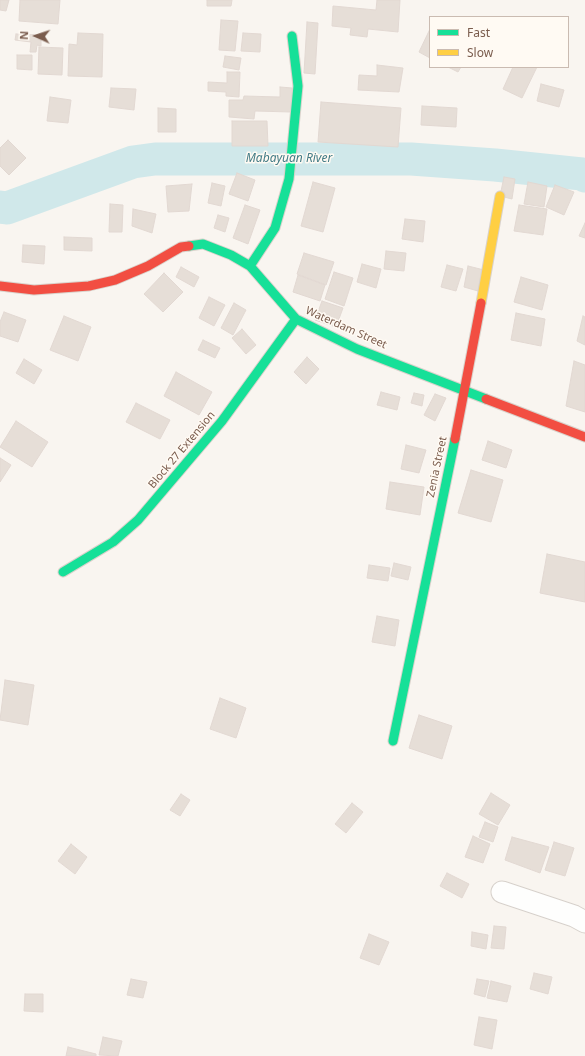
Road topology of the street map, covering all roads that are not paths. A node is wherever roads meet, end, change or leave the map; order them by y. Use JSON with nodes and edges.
{"nodes":[{"id":1,"x":292,"y":36,"type":"dead end"},
{"id":2,"x":500,"y":196,"type":"dead end"},
{"id":3,"x":250,"y":266,"type":"junction"},
{"id":4,"x":0,"y":286,"type":"edge"},
{"id":5,"x":296,"y":319,"type":"junction"},
{"id":6,"x":465,"y":390,"type":"junction"},
{"id":7,"x":585,"y":437,"type":"edge"},
{"id":8,"x":63,"y":572,"type":"dead end"},
{"id":9,"x":393,"y":741,"type":"dead end"},
{"id":10,"x":502,"y":892,"type":"dead end"},
{"id":11,"x":585,"y":922,"type":"edge"}],
"edges":[{"from":1,"to":3,"type":"street"},
{"from":2,"to":6,"type":"street","name":"Zenia Street"},
{"from":3,"to":4,"type":"street","name":"Waterdam Street"},
{"from":3,"to":5,"type":"street","name":"Waterdam Street"},
{"from":5,"to":6,"type":"street","name":"Waterdam Street"},
{"from":5,"to":8,"type":"street","name":"Block 27 Extension"},
{"from":6,"to":7,"type":"street","name":"Waterdam Street"},
{"from":6,"to":9,"type":"street","name":"Zenia Street"},
{"from":10,"to":11,"type":"street"}]}
